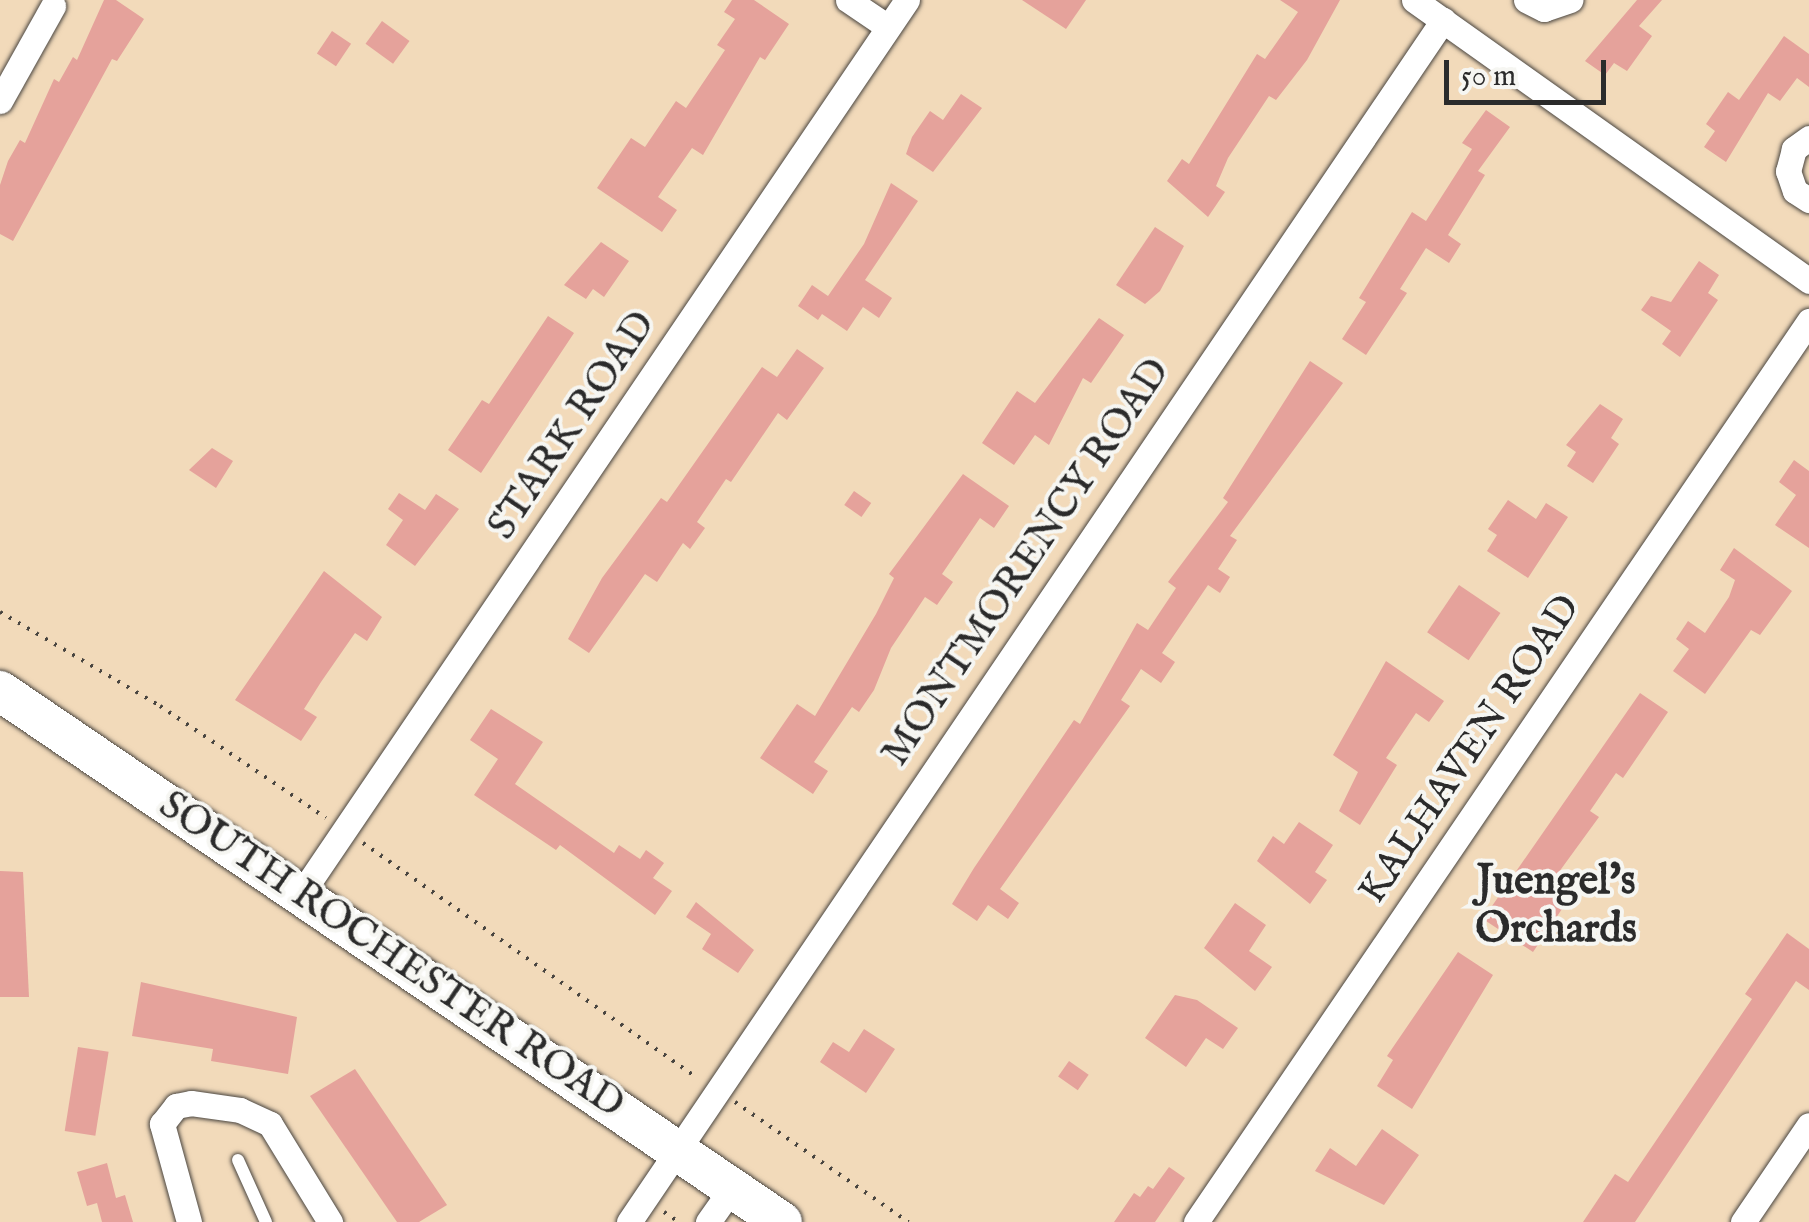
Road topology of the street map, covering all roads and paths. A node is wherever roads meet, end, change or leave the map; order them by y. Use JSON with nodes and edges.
{"nodes":[{"id":1,"x":848,"y":0,"type":"edge"},
{"id":2,"x":907,"y":0,"type":"edge"},
{"id":3,"x":1414,"y":0,"type":"edge"},
{"id":4,"x":1526,"y":0,"type":"edge"},
{"id":5,"x":1570,"y":0,"type":"edge"},
{"id":6,"x":54,"y":6,"type":"dead end"},
{"id":7,"x":1443,"y":20,"type":"junction"},
{"id":8,"x":888,"y":27,"type":"junction"},
{"id":9,"x":0,"y":100,"type":"edge"},
{"id":10,"x":1809,"y":138,"type":"edge"},
{"id":11,"x":1809,"y":200,"type":"edge"},
{"id":12,"x":1809,"y":280,"type":"edge"},
{"id":13,"x":1809,"y":321,"type":"edge"},
{"id":14,"x":0,"y":612,"type":"edge"},
{"id":15,"x":0,"y":691,"type":"edge"},
{"id":16,"x":344,"y":830,"type":"junction"},
{"id":17,"x":301,"y":894,"type":"junction"},
{"id":18,"x":715,"y":1088,"type":"junction"},
{"id":19,"x":1809,"y":1125,"type":"edge"},
{"id":20,"x":674,"y":1148,"type":"junction"},
{"id":21,"x":238,"y":1160,"type":"dead end"},
{"id":22,"x":732,"y":1188,"type":"junction"},
{"id":23,"x":656,"y":1207,"type":"dead end"},
{"id":24,"x":189,"y":1222,"type":"edge"},
{"id":25,"x":266,"y":1222,"type":"edge"},
{"id":26,"x":330,"y":1222,"type":"edge"},
{"id":27,"x":629,"y":1222,"type":"edge"},
{"id":28,"x":679,"y":1222,"type":"edge"},
{"id":29,"x":708,"y":1222,"type":"edge"},
{"id":30,"x":782,"y":1222,"type":"edge"},
{"id":31,"x":908,"y":1222,"type":"edge"},
{"id":32,"x":1196,"y":1222,"type":"edge"},
{"id":33,"x":1743,"y":1222,"type":"edge"}],
"edges":[{"from":1,"to":8,"type":"street"},
{"from":2,"to":8,"type":"street","name":"STARK ROAD"},
{"from":3,"to":7,"type":"street"},
{"from":4,"to":5,"type":"street"},
{"from":6,"to":9,"type":"street"},
{"from":7,"to":12,"type":"street"},
{"from":7,"to":18,"type":"street","name":"MONTMORENCY ROAD"},
{"from":8,"to":16,"type":"street","name":"STARK ROAD"},
{"from":10,"to":11,"type":"street"},
{"from":13,"to":32,"type":"street","name":"KALHAVEN ROAD"},
{"from":14,"to":16,"type":"path"},
{"from":15,"to":17,"type":"main road","name":"SOUTH ROCHESTER ROAD"},
{"from":16,"to":17,"type":"street","name":"STARK ROAD"},
{"from":16,"to":18,"type":"path"},
{"from":17,"to":20,"type":"main road","name":"SOUTH ROCHESTER ROAD"},
{"from":18,"to":20,"type":"street","name":"MONTMORENCY ROAD"},
{"from":18,"to":31,"type":"path"},
{"from":19,"to":33,"type":"street"},
{"from":20,"to":22,"type":"main road","name":"SOUTH ROCHESTER ROAD"},
{"from":20,"to":27,"type":"street","name":"MONTMORENCY ROAD"},
{"from":21,"to":25,"type":"lane"},
{"from":22,"to":29,"type":"street"},
{"from":22,"to":30,"type":"main road","name":"SOUTH ROCHESTER ROAD"},
{"from":23,"to":28,"type":"path"},
{"from":24,"to":26,"type":"street"}]}
